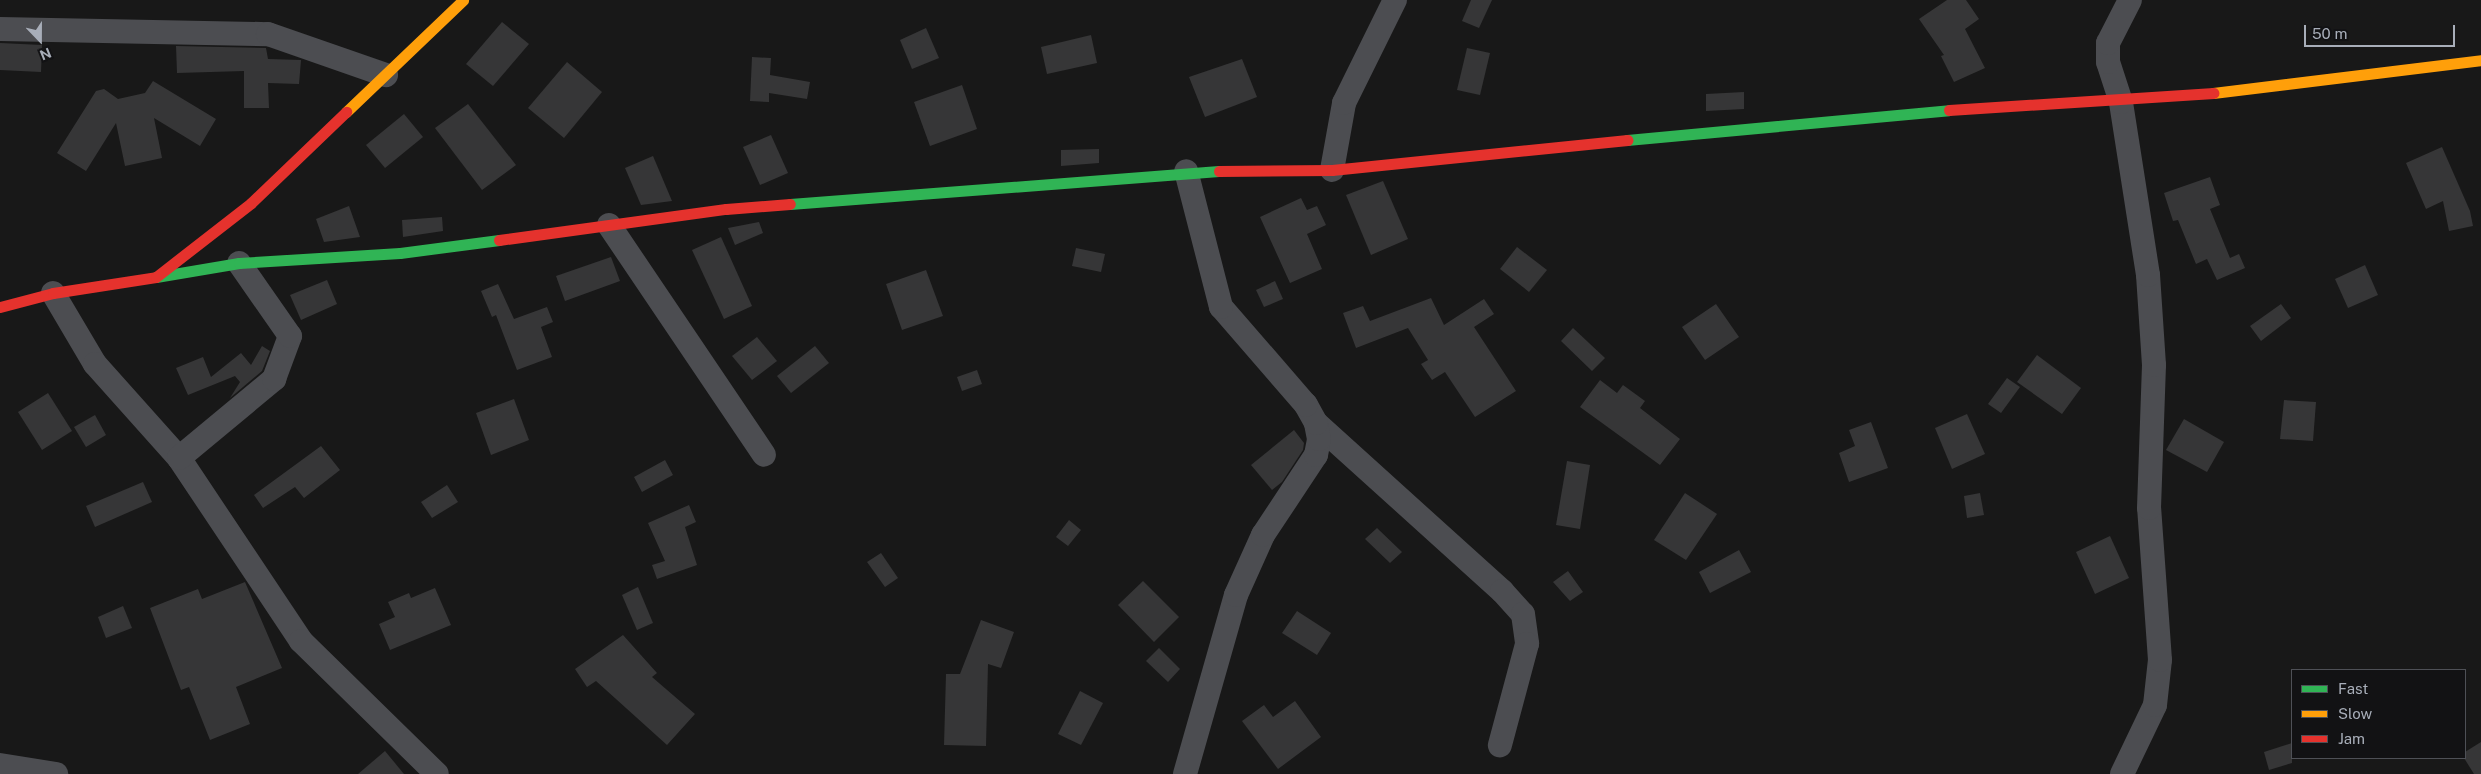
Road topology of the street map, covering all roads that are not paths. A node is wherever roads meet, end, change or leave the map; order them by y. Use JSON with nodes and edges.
{"nodes":[{"id":1,"x":463,"y":0,"type":"edge"},
{"id":2,"x":1395,"y":0,"type":"edge"},
{"id":3,"x":2130,"y":0,"type":"edge"},
{"id":4,"x":0,"y":29,"type":"edge"},
{"id":5,"x":2481,"y":60,"type":"edge"},
{"id":6,"x":386,"y":75,"type":"junction"},
{"id":7,"x":2121,"y":102,"type":"junction"},
{"id":8,"x":1332,"y":170,"type":"junction"},
{"id":9,"x":1186,"y":171,"type":"junction"},
{"id":10,"x":609,"y":225,"type":"junction"},
{"id":11,"x":239,"y":263,"type":"junction"},
{"id":12,"x":156,"y":277,"type":"junction"},
{"id":13,"x":53,"y":293,"type":"junction"},
{"id":14,"x":0,"y":307,"type":"edge"},
{"id":15,"x":1316,"y":423,"type":"junction"},
{"id":16,"x":764,"y":454,"type":"dead end"},
{"id":17,"x":179,"y":458,"type":"junction"},
{"id":18,"x":1500,"y":745,"type":"dead end"},
{"id":19,"x":0,"y":765,"type":"edge"},
{"id":20,"x":56,"y":774,"type":"edge"},
{"id":21,"x":437,"y":774,"type":"edge"},
{"id":22,"x":1185,"y":774,"type":"edge"},
{"id":23,"x":2122,"y":774,"type":"edge"}],
"edges":[{"from":1,"to":6,"type":"street"},
{"from":2,"to":8,"type":"street"},
{"from":3,"to":7,"type":"street"},
{"from":4,"to":6,"type":"street"},
{"from":5,"to":7,"type":"street"},
{"from":6,"to":12,"type":"street"},
{"from":7,"to":8,"type":"street"},
{"from":7,"to":23,"type":"street"},
{"from":8,"to":9,"type":"street"},
{"from":9,"to":10,"type":"street"},
{"from":9,"to":15,"type":"street"},
{"from":10,"to":11,"type":"street"},
{"from":10,"to":16,"type":"street"},
{"from":11,"to":12,"type":"street"},
{"from":11,"to":17,"type":"street"},
{"from":12,"to":13,"type":"street"},
{"from":13,"to":14,"type":"street"},
{"from":13,"to":17,"type":"street"},
{"from":15,"to":18,"type":"street"},
{"from":15,"to":22,"type":"street"},
{"from":17,"to":21,"type":"street"},
{"from":19,"to":20,"type":"street"}]}
